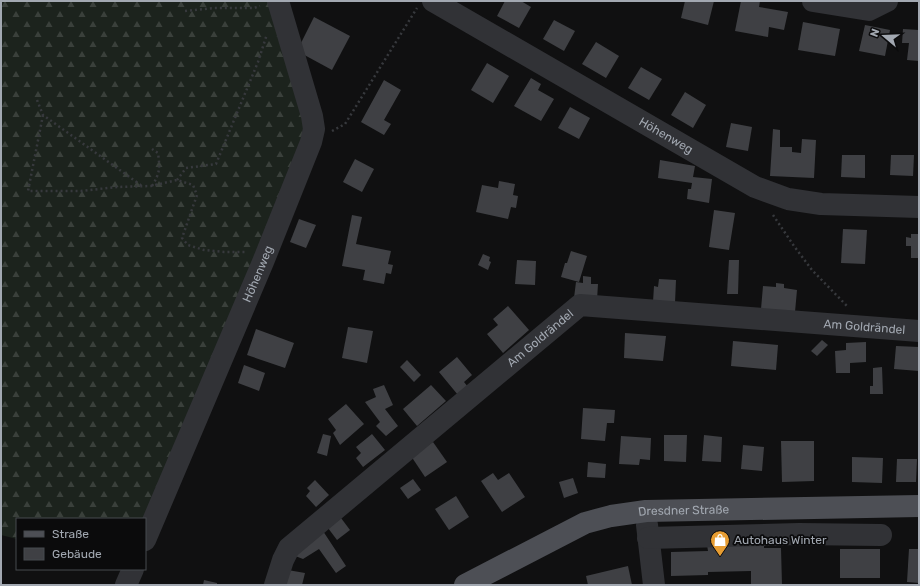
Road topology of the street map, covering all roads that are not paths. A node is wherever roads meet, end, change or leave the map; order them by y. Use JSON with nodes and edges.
{"nodes":[{"id":1,"x":814,"y":1,"type":"edge"},
{"id":2,"x":887,"y":1,"type":"edge"},
{"id":3,"x":270,"y":3,"type":"edge"},
{"id":4,"x":425,"y":4,"type":"edge"},
{"id":5,"x":919,"y":207,"type":"edge"},
{"id":6,"x":919,"y":331,"type":"edge"},
{"id":7,"x":919,"y":506,"type":"edge"},
{"id":8,"x":646,"y":511,"type":"junction"},
{"id":9,"x":881,"y":535,"type":"dead end"},
{"id":10,"x":146,"y":538,"type":"edge"},
{"id":11,"x":648,"y":538,"type":"junction"},
{"id":12,"x":133,"y":570,"type":"edge"},
{"id":13,"x":126,"y":585,"type":"edge"},
{"id":14,"x":275,"y":585,"type":"edge"},
{"id":15,"x":465,"y":585,"type":"edge"},
{"id":16,"x":654,"y":585,"type":"edge"}],
"edges":[{"from":1,"to":2,"type":"street"},
{"from":3,"to":10,"type":"street","name":"Höhenweg"},
{"from":4,"to":5,"type":"street","name":"Höhenweg"},
{"from":6,"to":14,"type":"street","name":"Am Goldrändel"},
{"from":7,"to":8,"type":"main road","name":"Dresdner Straße"},
{"from":8,"to":11,"type":"street"},
{"from":8,"to":15,"type":"main road","name":"Dresdner Straße"},
{"from":9,"to":11,"type":"street"},
{"from":11,"to":16,"type":"street"},
{"from":12,"to":13,"type":"street"}]}
